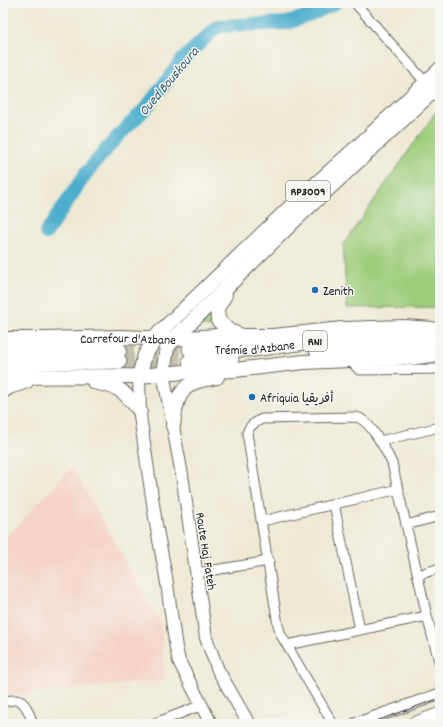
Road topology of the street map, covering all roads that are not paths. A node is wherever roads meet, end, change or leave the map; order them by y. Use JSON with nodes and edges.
{"nodes":[{"id":1,"x":356,"y":4,"type":"edge"},
{"id":2,"x":440,"y":69,"type":"edge"},
{"id":3,"x":426,"y":83,"type":"junction"},
{"id":4,"x":440,"y":85,"type":"edge"},
{"id":5,"x":235,"y":280,"type":"junction"},
{"id":6,"x":178,"y":315,"type":"junction"},
{"id":7,"x":440,"y":330,"type":"edge"},
{"id":8,"x":440,"y":334,"type":"edge"},
{"id":9,"x":243,"y":336,"type":"junction"},
{"id":10,"x":132,"y":338,"type":"junction"},
{"id":11,"x":166,"y":341,"type":"junction"},
{"id":12,"x":4,"y":344,"type":"edge"},
{"id":13,"x":440,"y":349,"type":"edge"},
{"id":14,"x":440,"y":354,"type":"edge"},
{"id":15,"x":119,"y":356,"type":"tunnel mouth"},
{"id":16,"x":188,"y":360,"type":"junction"},
{"id":17,"x":350,"y":360,"type":"junction"},
{"id":18,"x":145,"y":362,"type":"junction"},
{"id":19,"x":440,"y":369,"type":"edge"},
{"id":20,"x":234,"y":370,"type":"junction"},
{"id":21,"x":163,"y":373,"type":"junction"},
{"id":22,"x":68,"y":376,"type":"junction"},
{"id":23,"x":3,"y":377,"type":"edge"},
{"id":24,"x":50,"y":377,"type":"junction"},
{"id":25,"x":3,"y":391,"type":"edge"},
{"id":26,"x":140,"y":411,"type":"junction"},
{"id":27,"x":173,"y":426,"type":"junction"},
{"id":28,"x":440,"y":427,"type":"edge"},
{"id":29,"x":380,"y":441,"type":"junction"},
{"id":30,"x":398,"y":489,"type":"junction"},
{"id":31,"x":334,"y":504,"type":"junction"},
{"id":32,"x":440,"y":516,"type":"edge"},
{"id":33,"x":262,"y":521,"type":"junction"},
{"id":34,"x":406,"y":525,"type":"junction"},
{"id":35,"x":268,"y":561,"type":"junction"},
{"id":36,"x":440,"y":568,"type":"edge"},
{"id":37,"x":196,"y":573,"type":"junction"},
{"id":38,"x":418,"y":575,"type":"junction"},
{"id":39,"x":427,"y":616,"type":"junction"},
{"id":40,"x":360,"y":630,"type":"junction"},
{"id":41,"x":287,"y":645,"type":"junction"},
{"id":42,"x":440,"y":665,"type":"edge"},
{"id":43,"x":440,"y":694,"type":"edge"},
{"id":44,"x":3,"y":702,"type":"edge"},
{"id":45,"x":202,"y":705,"type":"junction"},
{"id":46,"x":440,"y":713,"type":"edge"},
{"id":47,"x":418,"y":723,"type":"edge"},
{"id":48,"x":33,"y":724,"type":"edge"},
{"id":49,"x":152,"y":724,"type":"edge"},
{"id":50,"x":211,"y":724,"type":"edge"},
{"id":51,"x":248,"y":724,"type":"edge"},
{"id":52,"x":333,"y":724,"type":"edge"},
{"id":53,"x":355,"y":724,"type":"edge"}],
"edges":[{"from":1,"to":3,"type":"street"},
{"from":2,"to":3,"type":"main road","number":"RP3009"},
{"from":3,"to":6,"type":"main road","number":"RP3009"},
{"from":4,"to":5,"type":"main road","number":"RP3009"},
{"from":5,"to":9,"type":"main road"},
{"from":5,"to":11,"type":"main road","number":"RP3009"},
{"from":6,"to":10,"type":"main road"},
{"from":6,"to":11,"type":"main road"},
{"from":7,"to":9,"type":"main road"},
{"from":8,"to":16,"type":"highway","name":"Trémie d'Azbane","number":"RN1"},
{"from":9,"to":11,"type":"main road"},
{"from":10,"to":11,"type":"main road","name":"Carrefour d'Azbane"},
{"from":10,"to":12,"type":"main road","name":"Carrefour d'Azbane"},
{"from":10,"to":18,"type":"main road"},
{"from":11,"to":16,"type":"main road"},
{"from":11,"to":18,"type":"main road"},
{"from":11,"to":21,"type":"main road","name":"Carrefour d'Azbane"},
{"from":12,"to":15,"type":"highway"},
{"from":13,"to":16,"type":"highway","name":"Trémie d'Azbane","number":"RN1"},
{"from":14,"to":17,"type":"main road"},
{"from":16,"to":20,"type":"main road"},
{"from":16,"to":21,"type":"main road"},
{"from":17,"to":19,"type":"street"},
{"from":17,"to":20,"type":"main road"},
{"from":18,"to":21,"type":"main road"},
{"from":18,"to":21,"type":"main road"},
{"from":18,"to":22,"type":"main road"},
{"from":18,"to":26,"type":"main road"},
{"from":20,"to":27,"type":"main road"},
{"from":21,"to":27,"type":"main road","name":"Route Haj Fateh"},
{"from":22,"to":24,"type":"main road"},
{"from":22,"to":26,"type":"main road"},
{"from":23,"to":24,"type":"main road"},
{"from":24,"to":25,"type":"main road"},
{"from":26,"to":45,"type":"main road"},
{"from":27,"to":37,"type":"main road","name":"Route Haj Fateh"},
{"from":28,"to":29,"type":"street"},
{"from":29,"to":30,"type":"street"},
{"from":29,"to":33,"type":"street"},
{"from":30,"to":31,"type":"street"},
{"from":30,"to":34,"type":"street"},
{"from":31,"to":33,"type":"street"},
{"from":31,"to":40,"type":"street"},
{"from":32,"to":34,"type":"street"},
{"from":33,"to":35,"type":"street"},
{"from":34,"to":38,"type":"street"},
{"from":35,"to":37,"type":"street"},
{"from":35,"to":41,"type":"street"},
{"from":36,"to":38,"type":"street"},
{"from":37,"to":51,"type":"main road","name":"Route Haj Fateh"},
{"from":38,"to":39,"type":"street"},
{"from":39,"to":40,"type":"street"},
{"from":39,"to":42,"type":"street"},
{"from":40,"to":41,"type":"street"},
{"from":41,"to":52,"type":"street"},
{"from":43,"to":53,"type":"street"},
{"from":44,"to":48,"type":"street"},
{"from":45,"to":49,"type":"street"},
{"from":45,"to":50,"type":"main road"},
{"from":46,"to":47,"type":"street"}]}
